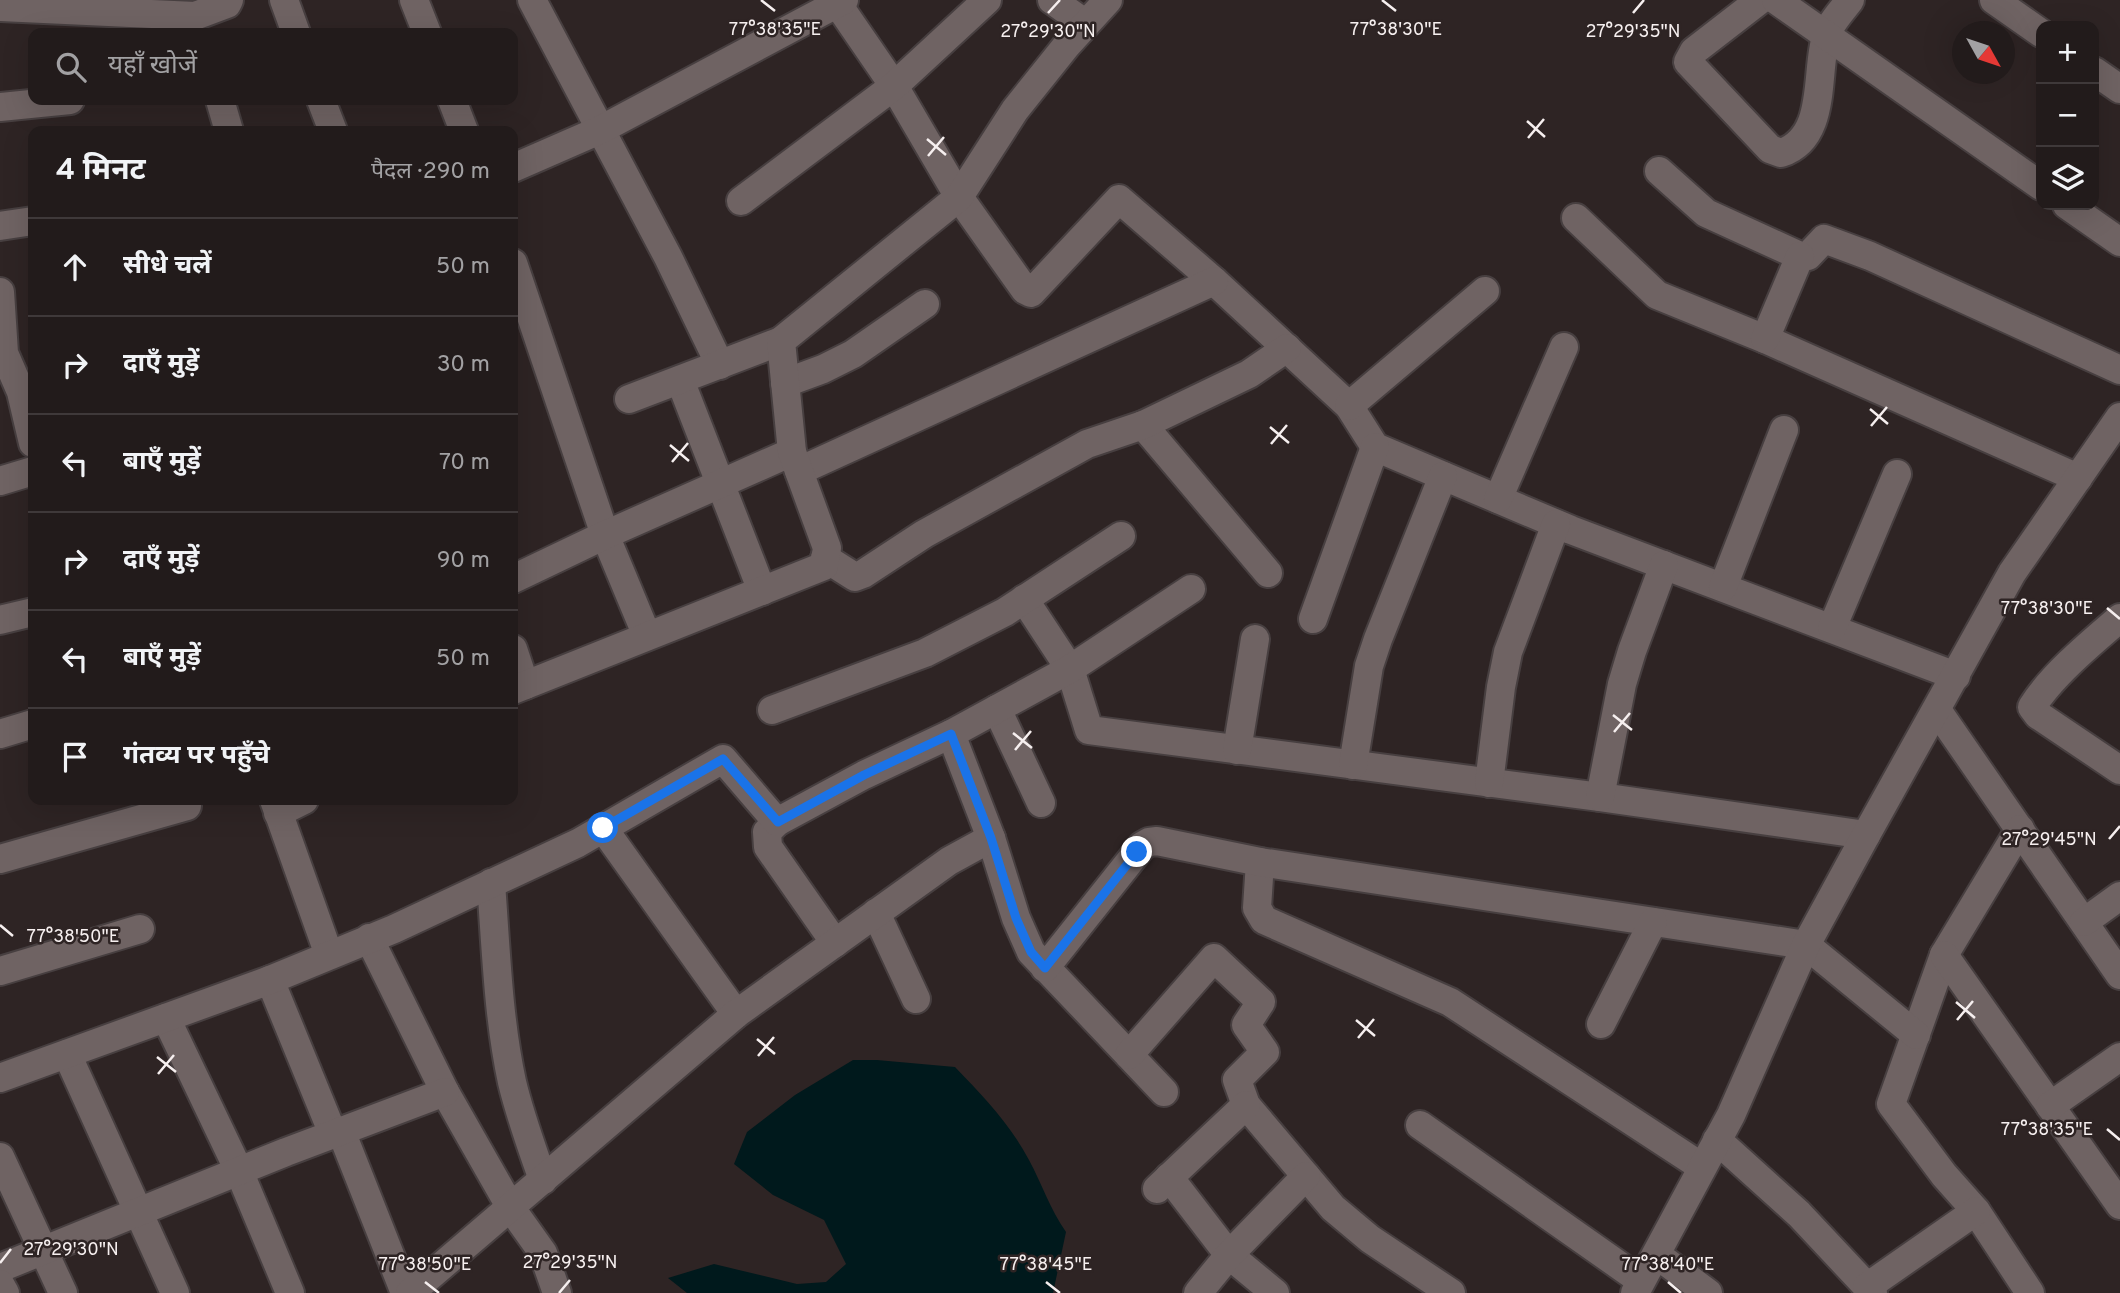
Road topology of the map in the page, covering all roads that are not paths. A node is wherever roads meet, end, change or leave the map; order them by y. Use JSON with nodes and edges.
{"nodes":[{"id":1,"x":229,"y":0,"type":"edge"},
{"id":2,"x":284,"y":0,"type":"edge"},
{"id":3,"x":414,"y":0,"type":"edge"},
{"id":4,"x":532,"y":0,"type":"edge"},
{"id":5,"x":988,"y":0,"type":"edge"},
{"id":6,"x":1052,"y":0,"type":"edge"},
{"id":7,"x":1108,"y":0,"type":"edge"},
{"id":8,"x":1760,"y":0,"type":"edge"},
{"id":9,"x":1776,"y":0,"type":"edge"},
{"id":10,"x":1850,"y":0,"type":"edge"},
{"id":11,"x":839,"y":1,"type":"edge"},
{"id":12,"x":2005,"y":3,"type":"edge"},
{"id":13,"x":0,"y":6,"type":"edge"},
{"id":14,"x":117,"y":6,"type":"edge"},
{"id":15,"x":1086,"y":24,"type":"junction"},
{"id":16,"x":198,"y":25,"type":"edge"},
{"id":17,"x":294,"y":28,"type":"edge"},
{"id":18,"x":425,"y":28,"type":"edge"},
{"id":19,"x":2036,"y":29,"type":"edge"},
{"id":20,"x":1826,"y":35,"type":"junction"},
{"id":21,"x":2099,"y":74,"type":"edge"},
{"id":22,"x":894,"y":86,"type":"junction"},
{"id":23,"x":2120,"y":89,"type":"edge"},
{"id":24,"x":28,"y":104,"type":"edge"},
{"id":25,"x":221,"y":105,"type":"edge"},
{"id":26,"x":323,"y":105,"type":"edge"},
{"id":27,"x":454,"y":105,"type":"edge"},
{"id":28,"x":0,"y":107,"type":"edge"},
{"id":29,"x":228,"y":126,"type":"edge"},
{"id":30,"x":331,"y":126,"type":"edge"},
{"id":31,"x":462,"y":126,"type":"edge"},
{"id":32,"x":600,"y":130,"type":"junction"},
{"id":33,"x":518,"y":166,"type":"edge"},
{"id":34,"x":1659,"y":171,"type":"dead end"},
{"id":35,"x":2036,"y":182,"type":"edge"},
{"id":36,"x":958,"y":197,"type":"junction"},
{"id":37,"x":741,"y":201,"type":"dead end"},
{"id":38,"x":2074,"y":210,"type":"edge"},
{"id":39,"x":1576,"y":218,"type":"dead end"},
{"id":40,"x":28,"y":222,"type":"edge"},
{"id":41,"x":0,"y":226,"type":"edge"},
{"id":42,"x":2120,"y":242,"type":"edge"},
{"id":43,"x":1800,"y":256,"type":"junction"},
{"id":44,"x":518,"y":278,"type":"edge"},
{"id":45,"x":1214,"y":281,"type":"junction"},
{"id":46,"x":0,"y":292,"type":"edge"},
{"id":47,"x":1485,"y":292,"type":"dead end"},
{"id":48,"x":925,"y":304,"type":"dead end"},
{"id":49,"x":1765,"y":339,"type":"junction"},
{"id":50,"x":781,"y":341,"type":"junction"},
{"id":51,"x":1287,"y":348,"type":"junction"},
{"id":52,"x":1564,"y":348,"type":"dead end"},
{"id":53,"x":720,"y":365,"type":"junction"},
{"id":54,"x":5,"y":366,"type":"edge"},
{"id":55,"x":2120,"y":370,"type":"edge"},
{"id":56,"x":680,"y":380,"type":"junction"},
{"id":57,"x":785,"y":383,"type":"junction"},
{"id":58,"x":10,"y":393,"type":"edge"},
{"id":59,"x":629,"y":399,"type":"dead end"},
{"id":60,"x":1349,"y":405,"type":"junction"},
{"id":61,"x":2118,"y":423,"type":"edge"},
{"id":62,"x":1143,"y":425,"type":"junction"},
{"id":63,"x":1784,"y":430,"type":"dead end"},
{"id":64,"x":28,"y":432,"type":"edge"},
{"id":65,"x":1375,"y":447,"type":"junction"},
{"id":66,"x":795,"y":462,"type":"junction"},
{"id":67,"x":28,"y":473,"type":"edge"},
{"id":68,"x":1897,"y":474,"type":"dead end"},
{"id":69,"x":1443,"y":476,"type":"junction"},
{"id":70,"x":2078,"y":478,"type":"junction"},
{"id":71,"x":0,"y":481,"type":"edge"},
{"id":72,"x":721,"y":483,"type":"junction"},
{"id":73,"x":1498,"y":499,"type":"junction"},
{"id":74,"x":1556,"y":524,"type":"junction"},
{"id":75,"x":605,"y":535,"type":"junction"},
{"id":76,"x":1121,"y":536,"type":"dead end"},
{"id":77,"x":825,"y":558,"type":"junction"},
{"id":78,"x":1664,"y":565,"type":"junction"},
{"id":79,"x":1268,"y":573,"type":"dead end"},
{"id":80,"x":518,"y":577,"type":"edge"},
{"id":81,"x":1723,"y":587,"type":"junction"},
{"id":82,"x":1191,"y":589,"type":"dead end"},
{"id":83,"x":762,"y":591,"type":"junction"},
{"id":84,"x":1024,"y":599,"type":"junction"},
{"id":85,"x":28,"y":613,"type":"edge"},
{"id":86,"x":2120,"y":618,"type":"edge"},
{"id":87,"x":1313,"y":619,"type":"dead end"},
{"id":88,"x":0,"y":620,"type":"edge"},
{"id":89,"x":1832,"y":628,"type":"junction"},
{"id":90,"x":647,"y":636,"type":"junction"},
{"id":91,"x":1255,"y":639,"type":"dead end"},
{"id":92,"x":1070,"y":669,"type":"junction"},
{"id":93,"x":1956,"y":676,"type":"junction"},
{"id":94,"x":519,"y":687,"type":"edge"},
{"id":95,"x":997,"y":709,"type":"junction"},
{"id":96,"x":772,"y":710,"type":"dead end"},
{"id":97,"x":1937,"y":710,"type":"junction"},
{"id":98,"x":28,"y":726,"type":"edge"},
{"id":99,"x":0,"y":734,"type":"edge"},
{"id":100,"x":951,"y":734,"type":"junction"},
{"id":101,"x":1237,"y":750,"type":"junction"},
{"id":102,"x":1353,"y":765,"type":"junction"},
{"id":103,"x":2120,"y":770,"type":"edge"},
{"id":104,"x":1489,"y":783,"type":"junction"},
{"id":105,"x":1601,"y":797,"type":"junction"},
{"id":106,"x":1041,"y":803,"type":"dead end"},
{"id":107,"x":187,"y":806,"type":"dead end"},
{"id":108,"x":276,"y":807,"type":"edge"},
{"id":109,"x":778,"y":822,"type":"junction"},
{"id":110,"x":603,"y":828,"type":"junction"},
{"id":111,"x":2020,"y":829,"type":"junction"},
{"id":112,"x":1866,"y":835,"type":"junction"},
{"id":113,"x":991,"y":838,"type":"junction"},
{"id":114,"x":0,"y":859,"type":"edge"},
{"id":115,"x":1261,"y":862,"type":"junction"},
{"id":116,"x":491,"y":883,"type":"junction"},
{"id":117,"x":2120,"y":896,"type":"edge"},
{"id":118,"x":876,"y":913,"type":"junction"},
{"id":119,"x":1653,"y":922,"type":"junction"},
{"id":120,"x":2084,"y":922,"type":"junction"},
{"id":121,"x":139,"y":929,"type":"dead end"},
{"id":122,"x":369,"y":938,"type":"junction"},
{"id":123,"x":835,"y":943,"type":"junction"},
{"id":124,"x":1806,"y":945,"type":"junction"},
{"id":125,"x":329,"y":955,"type":"junction"},
{"id":126,"x":1944,"y":955,"type":"junction"},
{"id":127,"x":1045,"y":968,"type":"junction"},
{"id":128,"x":0,"y":971,"type":"edge"},
{"id":129,"x":2120,"y":975,"type":"edge"},
{"id":130,"x":270,"y":980,"type":"junction"},
{"id":131,"x":916,"y":999,"type":"dead end"},
{"id":132,"x":736,"y":1014,"type":"junction"},
{"id":133,"x":166,"y":1017,"type":"junction"},
{"id":134,"x":1601,"y":1024,"type":"dead end"},
{"id":135,"x":1916,"y":1035,"type":"junction"},
{"id":136,"x":68,"y":1054,"type":"junction"},
{"id":137,"x":1129,"y":1055,"type":"junction"},
{"id":138,"x":2120,"y":1057,"type":"edge"},
{"id":139,"x":0,"y":1078,"type":"edge"},
{"id":140,"x":445,"y":1092,"type":"junction"},
{"id":141,"x":1164,"y":1092,"type":"dead end"},
{"id":142,"x":1247,"y":1105,"type":"junction"},
{"id":143,"x":2050,"y":1106,"type":"junction"},
{"id":144,"x":1420,"y":1125,"type":"dead end"},
{"id":145,"x":337,"y":1133,"type":"junction"},
{"id":146,"x":1717,"y":1140,"type":"junction"},
{"id":147,"x":0,"y":1157,"type":"edge"},
{"id":148,"x":1702,"y":1167,"type":"junction"},
{"id":149,"x":239,"y":1171,"type":"junction"},
{"id":150,"x":1306,"y":1176,"type":"junction"},
{"id":151,"x":543,"y":1180,"type":"junction"},
{"id":152,"x":2120,"y":1205,"type":"edge"},
{"id":153,"x":511,"y":1208,"type":"junction"},
{"id":154,"x":1976,"y":1211,"type":"junction"},
{"id":155,"x":140,"y":1212,"type":"junction"},
{"id":156,"x":45,"y":1250,"type":"junction"},
{"id":157,"x":1228,"y":1255,"type":"junction"},
{"id":158,"x":1657,"y":1255,"type":"junction"},
{"id":159,"x":0,"y":1268,"type":"edge"},
{"id":160,"x":0,"y":1284,"type":"edge"},
{"id":161,"x":1638,"y":1286,"type":"edge"},
{"id":162,"x":1870,"y":1290,"type":"edge"},
{"id":163,"x":5,"y":1293,"type":"edge"},
{"id":164,"x":63,"y":1293,"type":"edge"},
{"id":165,"x":175,"y":1293,"type":"edge"},
{"id":166,"x":290,"y":1293,"type":"edge"},
{"id":167,"x":408,"y":1293,"type":"edge"},
{"id":168,"x":557,"y":1293,"type":"edge"},
{"id":169,"x":1198,"y":1293,"type":"edge"},
{"id":170,"x":1275,"y":1293,"type":"edge"},
{"id":171,"x":1451,"y":1293,"type":"edge"},
{"id":172,"x":1708,"y":1293,"type":"edge"},
{"id":173,"x":2030,"y":1293,"type":"edge"}],
"edges":[{"from":1,"to":16,"type":"street"},
{"from":2,"to":17,"type":"street"},
{"from":3,"to":18,"type":"street"},
{"from":4,"to":32,"type":"street"},
{"from":5,"to":22,"type":"street"},
{"from":6,"to":15,"type":"street"},
{"from":7,"to":15,"type":"street"},
{"from":8,"to":20,"type":"street"},
{"from":9,"to":20,"type":"street"},
{"from":10,"to":20,"type":"street"},
{"from":11,"to":22,"type":"street"},
{"from":11,"to":32,"type":"street"},
{"from":12,"to":19,"type":"street"},
{"from":13,"to":14,"type":"street"},
{"from":14,"to":16,"type":"street"},
{"from":15,"to":36,"type":"street"},
{"from":20,"to":35,"type":"street"},
{"from":21,"to":23,"type":"street"},
{"from":22,"to":36,"type":"street"},
{"from":22,"to":37,"type":"street"},
{"from":24,"to":28,"type":"street"},
{"from":25,"to":29,"type":"street"},
{"from":26,"to":30,"type":"street"},
{"from":27,"to":31,"type":"street"},
{"from":32,"to":33,"type":"street"},
{"from":32,"to":53,"type":"street"},
{"from":34,"to":43,"type":"street"},
{"from":36,"to":45,"type":"street"},
{"from":36,"to":50,"type":"street"},
{"from":38,"to":42,"type":"street"},
{"from":39,"to":49,"type":"street"},
{"from":40,"to":41,"type":"street"},
{"from":43,"to":49,"type":"street"},
{"from":43,"to":55,"type":"street"},
{"from":44,"to":75,"type":"street"},
{"from":45,"to":51,"type":"street"},
{"from":45,"to":66,"type":"street"},
{"from":46,"to":54,"type":"street"},
{"from":47,"to":60,"type":"street"},
{"from":48,"to":57,"type":"street"},
{"from":49,"to":70,"type":"street"},
{"from":50,"to":53,"type":"street"},
{"from":50,"to":57,"type":"street"},
{"from":51,"to":60,"type":"street"},
{"from":51,"to":62,"type":"street"},
{"from":52,"to":73,"type":"street"},
{"from":53,"to":56,"type":"street"},
{"from":54,"to":58,"type":"street"},
{"from":56,"to":59,"type":"street"},
{"from":56,"to":72,"type":"street"},
{"from":57,"to":66,"type":"street"},
{"from":58,"to":64,"type":"street"},
{"from":60,"to":65,"type":"street"},
{"from":61,"to":70,"type":"street"},
{"from":62,"to":77,"type":"street"},
{"from":62,"to":79,"type":"street"},
{"from":63,"to":81,"type":"street"},
{"from":65,"to":69,"type":"street"},
{"from":65,"to":87,"type":"street"},
{"from":66,"to":72,"type":"street"},
{"from":66,"to":77,"type":"street"},
{"from":67,"to":71,"type":"street"},
{"from":68,"to":89,"type":"street"},
{"from":69,"to":73,"type":"street"},
{"from":69,"to":102,"type":"street"},
{"from":70,"to":93,"type":"street"},
{"from":72,"to":75,"type":"street"},
{"from":72,"to":83,"type":"street"},
{"from":73,"to":74,"type":"street"},
{"from":74,"to":78,"type":"street"},
{"from":74,"to":104,"type":"street"},
{"from":75,"to":80,"type":"street"},
{"from":75,"to":90,"type":"street"},
{"from":76,"to":84,"type":"street"},
{"from":77,"to":83,"type":"street"},
{"from":78,"to":81,"type":"street"},
{"from":78,"to":105,"type":"street"},
{"from":81,"to":89,"type":"street"},
{"from":82,"to":92,"type":"street"},
{"from":83,"to":90,"type":"street"},
{"from":84,"to":92,"type":"street"},
{"from":84,"to":96,"type":"street"},
{"from":85,"to":88,"type":"street"},
{"from":86,"to":103,"type":"street"},
{"from":89,"to":93,"type":"street"},
{"from":90,"to":94,"type":"street"},
{"from":91,"to":101,"type":"street"},
{"from":92,"to":95,"type":"street"},
{"from":92,"to":101,"type":"street"},
{"from":93,"to":97,"type":"street"},
{"from":95,"to":100,"type":"street"},
{"from":95,"to":106,"type":"street"},
{"from":97,"to":111,"type":"street"},
{"from":97,"to":112,"type":"street"},
{"from":98,"to":99,"type":"street"},
{"from":100,"to":109,"type":"street"},
{"from":100,"to":113,"type":"street"},
{"from":101,"to":102,"type":"street"},
{"from":102,"to":104,"type":"street"},
{"from":104,"to":105,"type":"street"},
{"from":105,"to":112,"type":"street"},
{"from":107,"to":114,"type":"street"},
{"from":108,"to":125,"type":"street"},
{"from":109,"to":110,"type":"street"},
{"from":109,"to":123,"type":"street"},
{"from":110,"to":116,"type":"street"},
{"from":110,"to":132,"type":"street"},
{"from":111,"to":120,"type":"street"},
{"from":111,"to":126,"type":"street"},
{"from":112,"to":124,"type":"street"},
{"from":113,"to":118,"type":"street"},
{"from":113,"to":127,"type":"street"},
{"from":115,"to":119,"type":"street"},
{"from":115,"to":127,"type":"street"},
{"from":115,"to":148,"type":"street"},
{"from":116,"to":122,"type":"street"},
{"from":116,"to":151,"type":"street"},
{"from":117,"to":120,"type":"street"},
{"from":118,"to":123,"type":"street"},
{"from":118,"to":131,"type":"street"},
{"from":119,"to":124,"type":"street"},
{"from":119,"to":134,"type":"street"},
{"from":120,"to":129,"type":"street"},
{"from":121,"to":128,"type":"street"},
{"from":122,"to":125,"type":"street"},
{"from":122,"to":140,"type":"street"},
{"from":123,"to":132,"type":"street"},
{"from":124,"to":135,"type":"street"},
{"from":124,"to":146,"type":"street"},
{"from":125,"to":130,"type":"street"},
{"from":126,"to":135,"type":"street"},
{"from":126,"to":143,"type":"street"},
{"from":127,"to":137,"type":"street"},
{"from":130,"to":133,"type":"street"},
{"from":130,"to":145,"type":"street"},
{"from":132,"to":151,"type":"street"},
{"from":133,"to":136,"type":"street"},
{"from":133,"to":149,"type":"street"},
{"from":135,"to":154,"type":"street"},
{"from":136,"to":139,"type":"street"},
{"from":136,"to":155,"type":"street"},
{"from":137,"to":141,"type":"street"},
{"from":137,"to":142,"type":"street"},
{"from":138,"to":143,"type":"street"},
{"from":140,"to":145,"type":"street"},
{"from":140,"to":153,"type":"street"},
{"from":142,"to":150,"type":"street"},
{"from":142,"to":157,"type":"street"},
{"from":143,"to":152,"type":"street"},
{"from":144,"to":161,"type":"street"},
{"from":145,"to":149,"type":"street"},
{"from":145,"to":167,"type":"street"},
{"from":146,"to":148,"type":"street"},
{"from":146,"to":162,"type":"street"},
{"from":147,"to":156,"type":"street"},
{"from":148,"to":158,"type":"street"},
{"from":149,"to":155,"type":"street"},
{"from":149,"to":166,"type":"street"},
{"from":150,"to":157,"type":"street"},
{"from":150,"to":171,"type":"street"},
{"from":151,"to":153,"type":"street"},
{"from":153,"to":167,"type":"street"},
{"from":153,"to":168,"type":"street"},
{"from":154,"to":162,"type":"street"},
{"from":154,"to":173,"type":"street"},
{"from":155,"to":156,"type":"street"},
{"from":155,"to":165,"type":"street"},
{"from":156,"to":159,"type":"street"},
{"from":156,"to":164,"type":"street"},
{"from":157,"to":169,"type":"street"},
{"from":157,"to":170,"type":"street"},
{"from":158,"to":161,"type":"street"},
{"from":158,"to":172,"type":"street"},
{"from":160,"to":163,"type":"street"}]}
